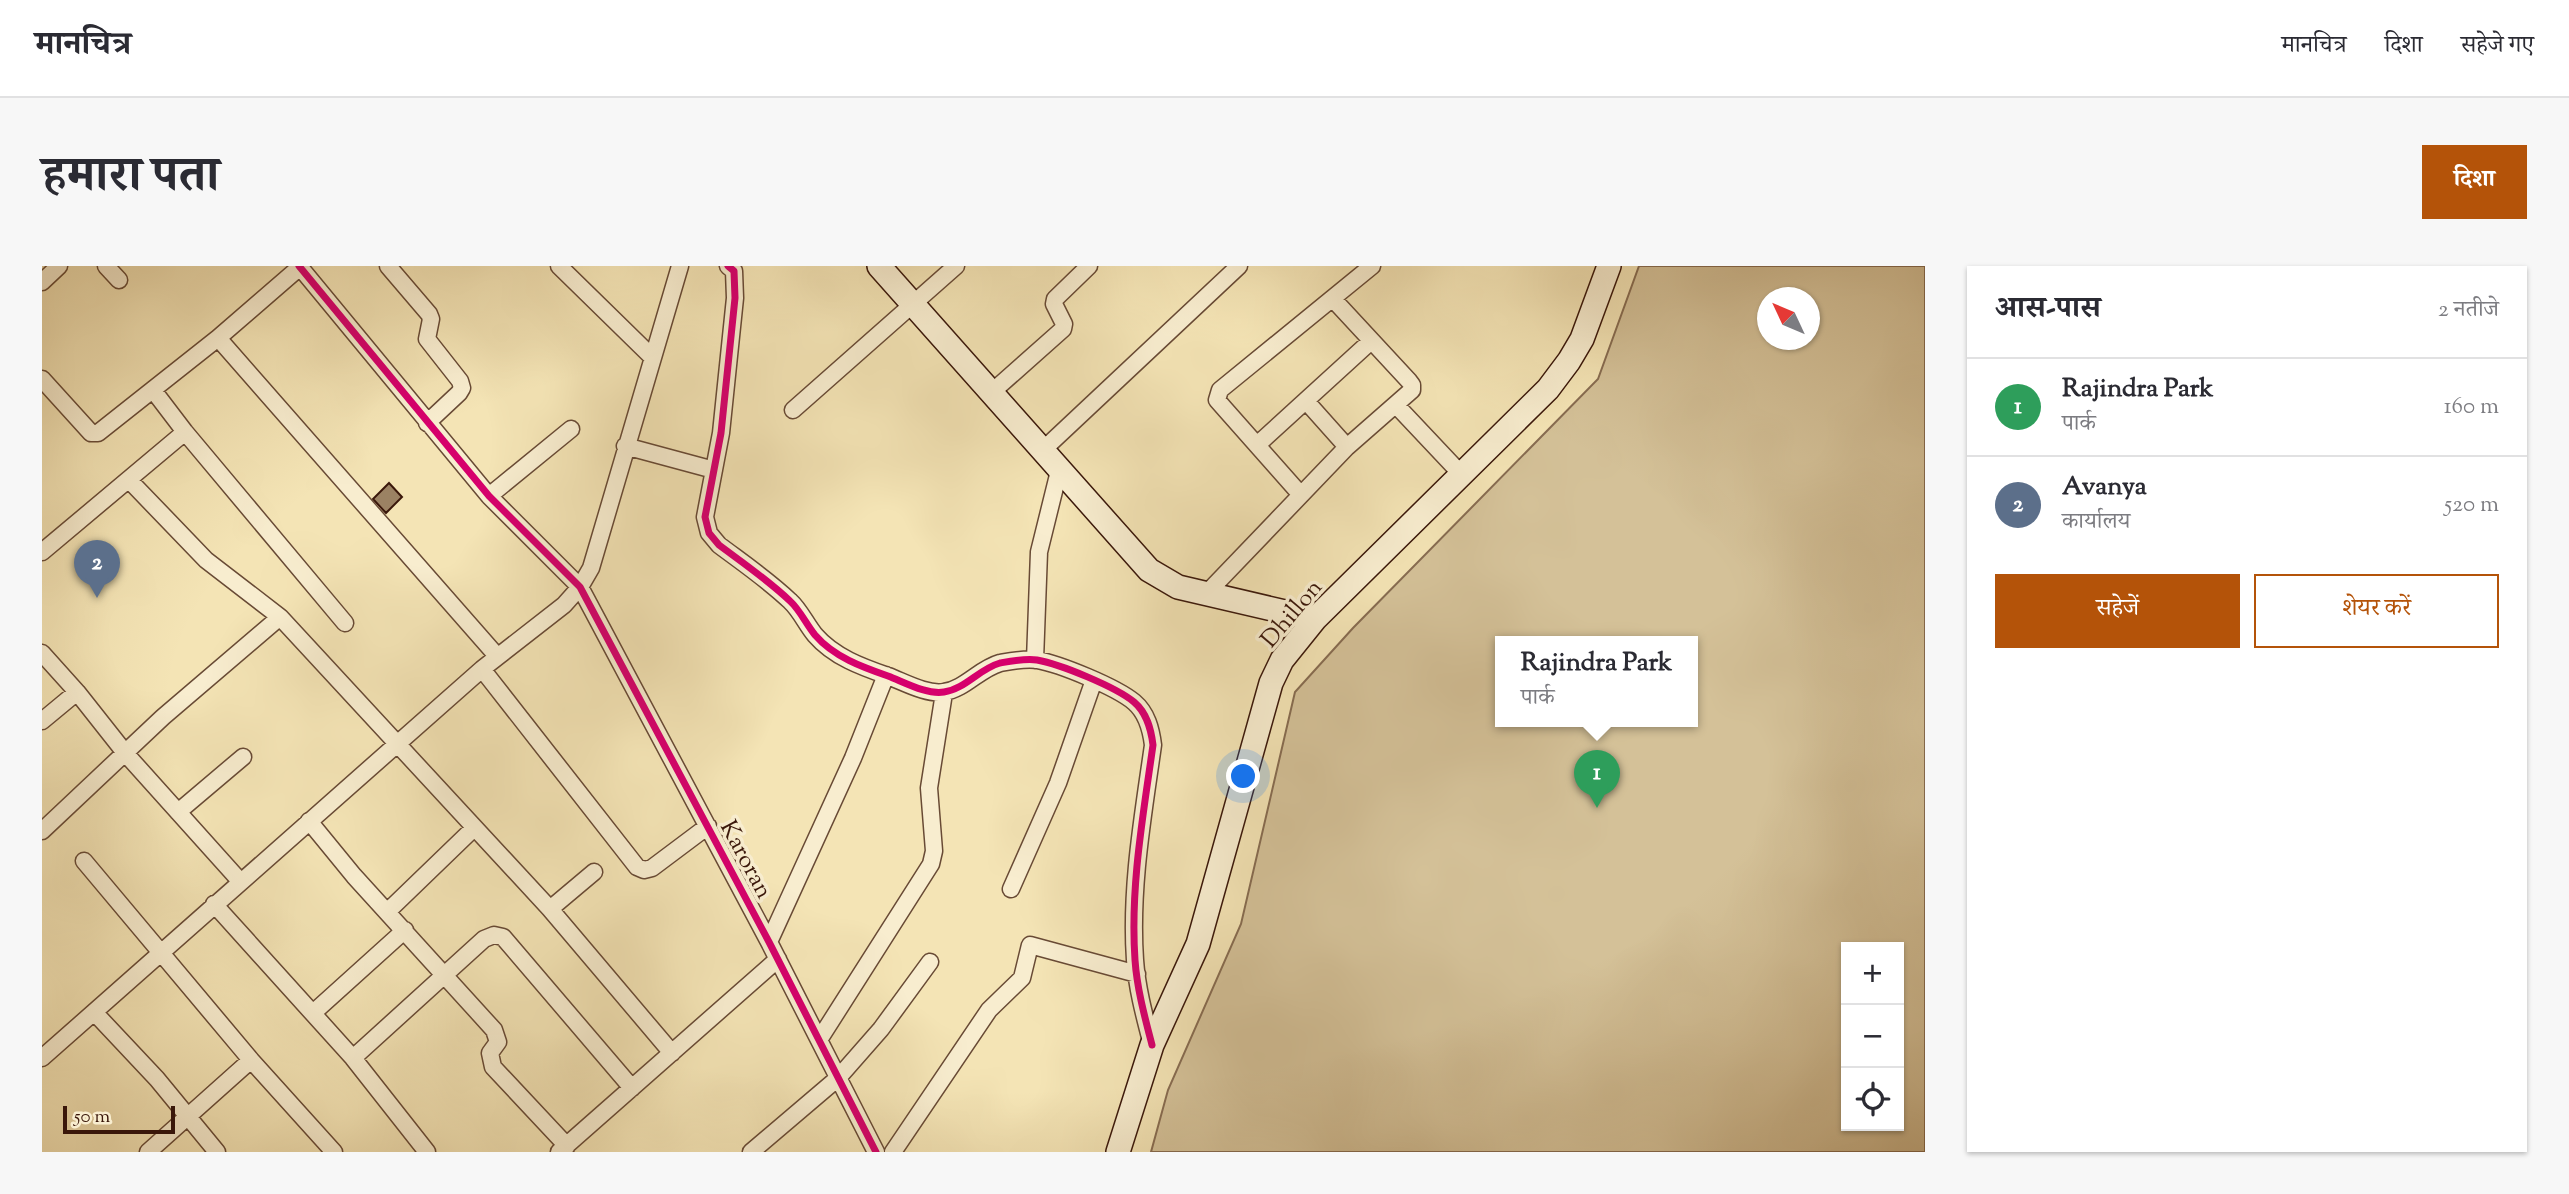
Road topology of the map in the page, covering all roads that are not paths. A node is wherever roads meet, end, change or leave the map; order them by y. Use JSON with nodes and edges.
{"nodes":[{"id":1,"x":59,"y":266,"type":"edge"},
{"id":2,"x":106,"y":266,"type":"edge"},
{"id":3,"x":300,"y":266,"type":"edge"},
{"id":4,"x":388,"y":266,"type":"edge"},
{"id":5,"x":559,"y":266,"type":"edge"},
{"id":6,"x":680,"y":266,"type":"edge"},
{"id":7,"x":728,"y":266,"type":"edge"},
{"id":8,"x":879,"y":266,"type":"edge"},
{"id":9,"x":956,"y":266,"type":"edge"},
{"id":10,"x":1089,"y":266,"type":"edge"},
{"id":11,"x":1239,"y":266,"type":"edge"},
{"id":12,"x":1372,"y":266,"type":"edge"},
{"id":13,"x":1609,"y":266,"type":"edge"},
{"id":14,"x":119,"y":280,"type":"dead end"},
{"id":15,"x":42,"y":282,"type":"edge"},
{"id":16,"x":1333,"y":299,"type":"junction"},
{"id":17,"x":914,"y":304,"type":"junction"},
{"id":18,"x":218,"y":338,"type":"junction"},
{"id":19,"x":1371,"y":341,"type":"junction"},
{"id":20,"x":652,"y":357,"type":"junction"},
{"id":21,"x":42,"y":379,"type":"edge"},
{"id":22,"x":153,"y":390,"type":"junction"},
{"id":23,"x":992,"y":392,"type":"junction"},
{"id":24,"x":1307,"y":401,"type":"junction"},
{"id":25,"x":1396,"y":405,"type":"junction"},
{"id":26,"x":793,"y":410,"type":"dead end"},
{"id":27,"x":427,"y":423,"type":"junction"},
{"id":28,"x":571,"y":429,"type":"dead end"},
{"id":29,"x":185,"y":432,"type":"junction"},
{"id":30,"x":1257,"y":445,"type":"junction"},
{"id":31,"x":625,"y":446,"type":"junction"},
{"id":32,"x":1347,"y":447,"type":"junction"},
{"id":33,"x":1044,"y":449,"type":"junction"},
{"id":34,"x":1060,"y":467,"type":"junction"},
{"id":35,"x":714,"y":470,"type":"junction"},
{"id":36,"x":1462,"y":475,"type":"junction"},
{"id":37,"x":129,"y":480,"type":"junction"},
{"id":38,"x":1301,"y":495,"type":"junction"},
{"id":39,"x":489,"y":496,"type":"junction"},
{"id":40,"x":42,"y":552,"type":"edge"},
{"id":41,"x":580,"y":587,"type":"junction"},
{"id":42,"x":1206,"y":594,"type":"junction"},
{"id":43,"x":280,"y":617,"type":"junction"},
{"id":44,"x":1315,"y":620,"type":"junction"},
{"id":45,"x":345,"y":623,"type":"dead end"},
{"id":46,"x":42,"y":653,"type":"edge"},
{"id":47,"x":497,"y":656,"type":"junction"},
{"id":48,"x":1035,"y":660,"type":"junction"},
{"id":49,"x":482,"y":669,"type":"junction"},
{"id":50,"x":886,"y":675,"type":"junction"},
{"id":51,"x":1094,"y":680,"type":"junction"},
{"id":52,"x":77,"y":692,"type":"junction"},
{"id":53,"x":944,"y":693,"type":"junction"},
{"id":54,"x":42,"y":721,"type":"edge"},
{"id":55,"x":398,"y":745,"type":"junction"},
{"id":56,"x":126,"y":754,"type":"junction"},
{"id":57,"x":243,"y":757,"type":"dead end"},
{"id":58,"x":178,"y":812,"type":"junction"},
{"id":59,"x":309,"y":821,"type":"junction"},
{"id":60,"x":708,"y":826,"type":"junction"},
{"id":61,"x":474,"y":828,"type":"junction"},
{"id":62,"x":42,"y":831,"type":"edge"},
{"id":63,"x":84,"y":861,"type":"dead end"},
{"id":64,"x":594,"y":872,"type":"dead end"},
{"id":65,"x":240,"y":881,"type":"junction"},
{"id":66,"x":1011,"y":889,"type":"dead end"},
{"id":67,"x":214,"y":904,"type":"junction"},
{"id":68,"x":550,"y":909,"type":"junction"},
{"id":69,"x":387,"y":912,"type":"junction"},
{"id":70,"x":405,"y":930,"type":"junction"},
{"id":71,"x":769,"y":942,"type":"junction"},
{"id":72,"x":160,"y":954,"type":"junction"},
{"id":73,"x":778,"y":959,"type":"junction"},
{"id":74,"x":930,"y":962,"type":"dead end"},
{"id":75,"x":1137,"y":974,"type":"junction"},
{"id":76,"x":446,"y":976,"type":"junction"},
{"id":77,"x":94,"y":1012,"type":"junction"},
{"id":78,"x":313,"y":1013,"type":"junction"},
{"id":79,"x":819,"y":1040,"type":"junction"},
{"id":80,"x":1152,"y":1045,"type":"junction"},
{"id":81,"x":672,"y":1053,"type":"junction"},
{"id":82,"x":42,"y":1058,"type":"edge"},
{"id":83,"x":353,"y":1059,"type":"junction"},
{"id":84,"x":251,"y":1060,"type":"junction"},
{"id":85,"x":838,"y":1078,"type":"junction"},
{"id":86,"x":632,"y":1088,"type":"junction"},
{"id":87,"x":186,"y":1116,"type":"junction"},
{"id":88,"x":563,"y":1149,"type":"edge"},
{"id":89,"x":148,"y":1152,"type":"edge"},
{"id":90,"x":216,"y":1152,"type":"edge"},
{"id":91,"x":334,"y":1152,"type":"edge"},
{"id":92,"x":427,"y":1152,"type":"edge"},
{"id":93,"x":751,"y":1152,"type":"edge"},
{"id":94,"x":876,"y":1152,"type":"edge"},
{"id":95,"x":893,"y":1152,"type":"edge"},
{"id":96,"x":1118,"y":1152,"type":"edge"}],
"edges":[{"from":1,"to":15,"type":"street"},
{"from":2,"to":14,"type":"street"},
{"from":3,"to":18,"type":"street"},
{"from":3,"to":27,"type":"street","name":"Karoran"},
{"from":4,"to":27,"type":"street"},
{"from":5,"to":20,"type":"street"},
{"from":6,"to":20,"type":"street"},
{"from":7,"to":35,"type":"street"},
{"from":8,"to":17,"type":"street"},
{"from":9,"to":17,"type":"street"},
{"from":10,"to":23,"type":"street"},
{"from":11,"to":33,"type":"street"},
{"from":12,"to":16,"type":"street"},
{"from":13,"to":36,"type":"street","name":"Dhillon"},
{"from":16,"to":19,"type":"street"},
{"from":16,"to":30,"type":"street"},
{"from":17,"to":23,"type":"street"},
{"from":17,"to":26,"type":"street"},
{"from":18,"to":22,"type":"street"},
{"from":18,"to":47,"type":"street"},
{"from":19,"to":24,"type":"street"},
{"from":19,"to":25,"type":"street"},
{"from":20,"to":31,"type":"street"},
{"from":21,"to":22,"type":"street"},
{"from":22,"to":29,"type":"street"},
{"from":23,"to":33,"type":"street"},
{"from":24,"to":30,"type":"street"},
{"from":24,"to":32,"type":"street"},
{"from":25,"to":32,"type":"street"},
{"from":25,"to":36,"type":"street"},
{"from":27,"to":39,"type":"street","name":"Karoran"},
{"from":28,"to":39,"type":"street"},
{"from":29,"to":37,"type":"street"},
{"from":29,"to":45,"type":"street"},
{"from":30,"to":38,"type":"street"},
{"from":31,"to":35,"type":"street"},
{"from":31,"to":41,"type":"street"},
{"from":32,"to":38,"type":"street"},
{"from":33,"to":34,"type":"street"},
{"from":34,"to":42,"type":"street"},
{"from":34,"to":48,"type":"street"},
{"from":35,"to":50,"type":"street"},
{"from":36,"to":44,"type":"street","name":"Dhillon"},
{"from":37,"to":40,"type":"street"},
{"from":37,"to":43,"type":"street"},
{"from":38,"to":42,"type":"street"},
{"from":39,"to":41,"type":"street","name":"Karoran"},
{"from":41,"to":47,"type":"street"},
{"from":41,"to":60,"type":"street","name":"Karoran"},
{"from":42,"to":44,"type":"street"},
{"from":43,"to":55,"type":"street"},
{"from":43,"to":56,"type":"street"},
{"from":44,"to":80,"type":"street","name":"Dhillon"},
{"from":46,"to":52,"type":"street"},
{"from":47,"to":49,"type":"street"},
{"from":48,"to":51,"type":"street"},
{"from":48,"to":53,"type":"street"},
{"from":49,"to":55,"type":"street"},
{"from":49,"to":60,"type":"street"},
{"from":50,"to":53,"type":"street"},
{"from":50,"to":71,"type":"street"},
{"from":51,"to":66,"type":"street"},
{"from":51,"to":75,"type":"street"},
{"from":52,"to":54,"type":"street"},
{"from":52,"to":56,"type":"street"},
{"from":53,"to":79,"type":"street"},
{"from":55,"to":59,"type":"street"},
{"from":55,"to":61,"type":"street"},
{"from":56,"to":58,"type":"street"},
{"from":56,"to":62,"type":"street"},
{"from":57,"to":58,"type":"street"},
{"from":58,"to":65,"type":"street"},
{"from":59,"to":65,"type":"street"},
{"from":59,"to":69,"type":"street"},
{"from":60,"to":71,"type":"street","name":"Karoran"},
{"from":61,"to":68,"type":"street"},
{"from":61,"to":69,"type":"street"},
{"from":63,"to":72,"type":"street"},
{"from":64,"to":68,"type":"street"},
{"from":65,"to":67,"type":"street"},
{"from":67,"to":72,"type":"street"},
{"from":67,"to":78,"type":"street"},
{"from":68,"to":81,"type":"street"},
{"from":69,"to":70,"type":"street"},
{"from":70,"to":76,"type":"street"},
{"from":70,"to":78,"type":"street"},
{"from":71,"to":73,"type":"street","name":"Karoran"},
{"from":72,"to":77,"type":"street"},
{"from":72,"to":84,"type":"street"},
{"from":73,"to":79,"type":"street","name":"Karoran"},
{"from":73,"to":81,"type":"street"},
{"from":74,"to":85,"type":"street"},
{"from":75,"to":80,"type":"street"},
{"from":75,"to":95,"type":"street"},
{"from":76,"to":83,"type":"street"},
{"from":76,"to":86,"type":"street"},
{"from":76,"to":88,"type":"street"},
{"from":77,"to":82,"type":"street"},
{"from":77,"to":87,"type":"street"},
{"from":78,"to":83,"type":"street"},
{"from":79,"to":85,"type":"street","name":"Karoran"},
{"from":80,"to":96,"type":"street","name":"Dhillon"},
{"from":81,"to":86,"type":"street"},
{"from":83,"to":92,"type":"street"},
{"from":84,"to":87,"type":"street"},
{"from":84,"to":91,"type":"street"},
{"from":85,"to":93,"type":"street"},
{"from":85,"to":94,"type":"street","name":"Karoran"},
{"from":86,"to":88,"type":"street"},
{"from":87,"to":89,"type":"street"},
{"from":87,"to":90,"type":"street"}]}
